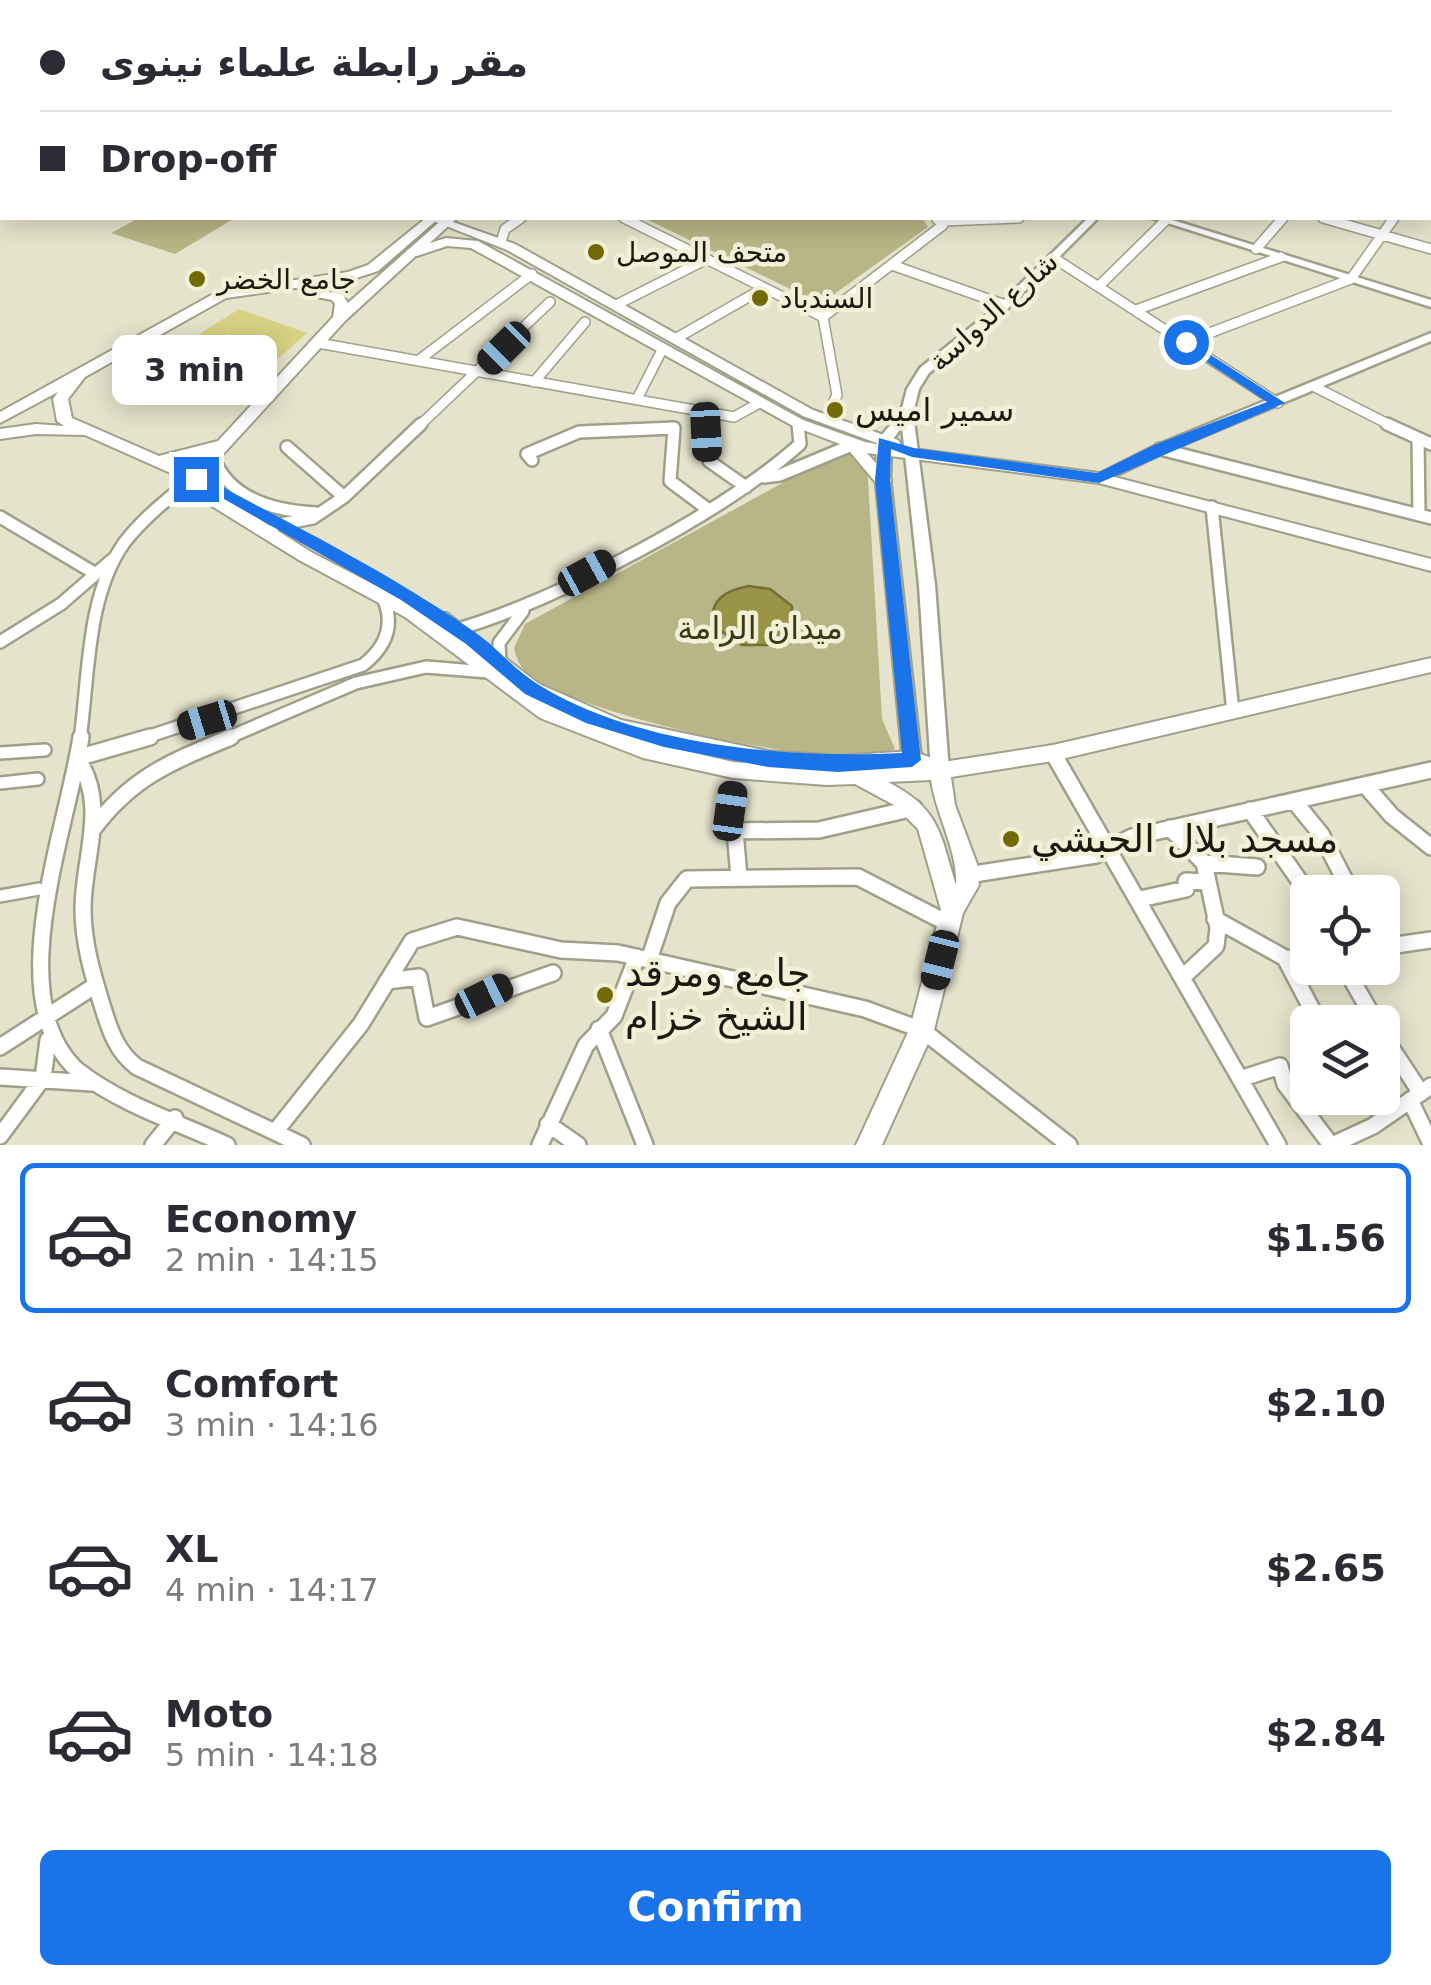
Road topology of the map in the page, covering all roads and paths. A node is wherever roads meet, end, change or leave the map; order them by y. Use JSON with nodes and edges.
{"nodes":[{"id":1,"x":438,"y":220,"type":"edge"},
{"id":2,"x":517,"y":220,"type":"edge"},
{"id":3,"x":628,"y":220,"type":"edge"},
{"id":4,"x":940,"y":220,"type":"edge"},
{"id":5,"x":1086,"y":220,"type":"edge"},
{"id":6,"x":1161,"y":220,"type":"edge"},
{"id":7,"x":1169,"y":220,"type":"edge"},
{"id":8,"x":1280,"y":220,"type":"edge"},
{"id":9,"x":1329,"y":220,"type":"edge"},
{"id":10,"x":1393,"y":220,"type":"edge"},
{"id":11,"x":1384,"y":236,"type":"junction"},
{"id":12,"x":496,"y":240,"type":"junction"},
{"id":13,"x":1256,"y":249,"type":"junction"},
{"id":14,"x":1431,"y":249,"type":"edge"},
{"id":15,"x":412,"y":253,"type":"junction"},
{"id":16,"x":1281,"y":257,"type":"junction"},
{"id":17,"x":1054,"y":258,"type":"junction"},
{"id":18,"x":707,"y":259,"type":"junction"},
{"id":19,"x":892,"y":265,"type":"junction"},
{"id":20,"x":532,"y":274,"type":"junction"},
{"id":21,"x":350,"y":276,"type":"junction"},
{"id":22,"x":1350,"y":278,"type":"junction"},
{"id":23,"x":1099,"y":286,"type":"junction"},
{"id":24,"x":371,"y":288,"type":"junction"},
{"id":25,"x":764,"y":288,"type":"junction"},
{"id":26,"x":550,"y":302,"type":"dead end"},
{"id":27,"x":1431,"y":304,"type":"edge"},
{"id":28,"x":616,"y":305,"type":"junction"},
{"id":29,"x":1004,"y":305,"type":"junction"},
{"id":30,"x":202,"y":308,"type":"junction"},
{"id":31,"x":1136,"y":310,"type":"junction"},
{"id":32,"x":823,"y":317,"type":"junction"},
{"id":33,"x":340,"y":318,"type":"junction"},
{"id":34,"x":585,"y":322,"type":"dead end"},
{"id":35,"x":1431,"y":337,"type":"edge"},
{"id":36,"x":139,"y":342,"type":"junction"},
{"id":37,"x":1186,"y":342,"type":"junction"},
{"id":38,"x":318,"y":343,"type":"junction"},
{"id":39,"x":669,"y":343,"type":"junction"},
{"id":40,"x":419,"y":360,"type":"junction"},
{"id":41,"x":481,"y":371,"type":"junction"},
{"id":42,"x":78,"y":375,"type":"junction"},
{"id":43,"x":534,"y":382,"type":"junction"},
{"id":44,"x":1315,"y":387,"type":"junction"},
{"id":45,"x":268,"y":399,"type":"junction"},
{"id":46,"x":637,"y":399,"type":"junction"},
{"id":47,"x":762,"y":402,"type":"junction"},
{"id":48,"x":1278,"y":403,"type":"junction"},
{"id":49,"x":832,"y":407,"type":"dead end"},
{"id":50,"x":704,"y":410,"type":"junction"},
{"id":51,"x":907,"y":413,"type":"junction"},
{"id":52,"x":0,"y":418,"type":"edge"},
{"id":53,"x":798,"y":423,"type":"junction"},
{"id":54,"x":81,"y":432,"type":"junction"},
{"id":55,"x":0,"y":434,"type":"edge"},
{"id":56,"x":1418,"y":438,"type":"junction"},
{"id":57,"x":227,"y":442,"type":"junction"},
{"id":58,"x":1431,"y":444,"type":"edge"},
{"id":59,"x":852,"y":445,"type":"junction"},
{"id":60,"x":883,"y":446,"type":"junction"},
{"id":61,"x":287,"y":447,"type":"dead end"},
{"id":62,"x":1160,"y":448,"type":"junction"},
{"id":63,"x":912,"y":452,"type":"junction"},
{"id":64,"x":213,"y":456,"type":"junction"},
{"id":65,"x":532,"y":460,"type":"dead end"},
{"id":66,"x":152,"y":461,"type":"junction"},
{"id":67,"x":764,"y":477,"type":"junction"},
{"id":68,"x":1099,"y":478,"type":"junction"},
{"id":69,"x":192,"y":479,"type":"junction"},
{"id":70,"x":883,"y":480,"type":"junction"},
{"id":71,"x":746,"y":487,"type":"junction"},
{"id":72,"x":344,"y":498,"type":"junction"},
{"id":73,"x":1212,"y":507,"type":"junction"},
{"id":74,"x":706,"y":508,"type":"junction"},
{"id":75,"x":325,"y":512,"type":"junction"},
{"id":76,"x":1425,"y":516,"type":"edge"},
{"id":77,"x":0,"y":518,"type":"edge"},
{"id":78,"x":276,"y":524,"type":"junction"},
{"id":79,"x":116,"y":556,"type":"junction"},
{"id":80,"x":1431,"y":566,"type":"edge"},
{"id":81,"x":96,"y":574,"type":"junction"},
{"id":82,"x":376,"y":592,"type":"junction"},
{"id":83,"x":540,"y":599,"type":"junction"},
{"id":84,"x":458,"y":630,"type":"junction"},
{"id":85,"x":0,"y":642,"type":"edge"},
{"id":86,"x":1431,"y":665,"type":"edge"},
{"id":87,"x":499,"y":670,"type":"junction"},
{"id":88,"x":1233,"y":712,"type":"junction"},
{"id":89,"x":45,"y":750,"type":"dead end"},
{"id":90,"x":1053,"y":753,"type":"junction"},
{"id":91,"x":0,"y":754,"type":"edge"},
{"id":92,"x":77,"y":758,"type":"junction"},
{"id":93,"x":913,"y":767,"type":"junction"},
{"id":94,"x":940,"y":771,"type":"junction"},
{"id":95,"x":1425,"y":772,"type":"edge"},
{"id":96,"x":858,"y":777,"type":"junction"},
{"id":97,"x":38,"y":780,"type":"dead end"},
{"id":98,"x":0,"y":783,"type":"edge"},
{"id":99,"x":1366,"y":785,"type":"junction"},
{"id":100,"x":1431,"y":786,"type":"edge"},
{"id":101,"x":733,"y":791,"type":"dead end"},
{"id":102,"x":1294,"y":801,"type":"junction"},
{"id":103,"x":914,"y":808,"type":"junction"},
{"id":104,"x":1250,"y":810,"type":"junction"},
{"id":105,"x":1170,"y":828,"type":"junction"},
{"id":106,"x":735,"y":831,"type":"junction"},
{"id":107,"x":91,"y":833,"type":"junction"},
{"id":108,"x":1109,"y":846,"type":"junction"},
{"id":109,"x":1431,"y":847,"type":"edge"},
{"id":110,"x":1204,"y":863,"type":"junction"},
{"id":111,"x":1257,"y":867,"type":"dead end"},
{"id":112,"x":968,"y":875,"type":"junction"},
{"id":113,"x":1297,"y":875,"type":"edge"},
{"id":114,"x":1342,"y":875,"type":"edge"},
{"id":115,"x":739,"y":877,"type":"junction"},
{"id":116,"x":1206,"y":882,"type":"junction"},
{"id":117,"x":39,"y":889,"type":"dead end"},
{"id":118,"x":0,"y":896,"type":"edge"},
{"id":119,"x":1140,"y":899,"type":"junction"},
{"id":120,"x":950,"y":917,"type":"junction"},
{"id":121,"x":1216,"y":919,"type":"junction"},
{"id":122,"x":1431,"y":940,"type":"edge"},
{"id":123,"x":1400,"y":943,"type":"edge"},
{"id":124,"x":1286,"y":958,"type":"junction"},
{"id":125,"x":1290,"y":958,"type":"edge"},
{"id":126,"x":643,"y":959,"type":"junction"},
{"id":127,"x":553,"y":973,"type":"dead end"},
{"id":128,"x":1184,"y":976,"type":"junction"},
{"id":129,"x":387,"y":981,"type":"junction"},
{"id":130,"x":96,"y":985,"type":"junction"},
{"id":131,"x":1310,"y":1005,"type":"edge"},
{"id":132,"x":40,"y":1020,"type":"junction"},
{"id":133,"x":599,"y":1028,"type":"junction"},
{"id":134,"x":922,"y":1030,"type":"junction"},
{"id":135,"x":48,"y":1040,"type":"junction"},
{"id":136,"x":0,"y":1047,"type":"edge"},
{"id":137,"x":1400,"y":1061,"type":"edge"},
{"id":138,"x":0,"y":1077,"type":"edge"},
{"id":139,"x":43,"y":1078,"type":"junction"},
{"id":140,"x":1243,"y":1078,"type":"junction"},
{"id":141,"x":100,"y":1084,"type":"junction"},
{"id":142,"x":1421,"y":1093,"type":"edge"},
{"id":143,"x":174,"y":1118,"type":"junction"},
{"id":144,"x":548,"y":1124,"type":"junction"},
{"id":145,"x":276,"y":1132,"type":"junction"},
{"id":146,"x":0,"y":1136,"type":"edge"},
{"id":147,"x":1431,"y":1144,"type":"edge"},
{"id":148,"x":153,"y":1145,"type":"edge"},
{"id":149,"x":228,"y":1145,"type":"edge"},
{"id":150,"x":302,"y":1145,"type":"edge"},
{"id":151,"x":540,"y":1145,"type":"edge"},
{"id":152,"x":578,"y":1145,"type":"edge"},
{"id":153,"x":645,"y":1145,"type":"edge"},
{"id":154,"x":868,"y":1145,"type":"edge"},
{"id":155,"x":1069,"y":1145,"type":"edge"},
{"id":156,"x":1278,"y":1145,"type":"edge"},
{"id":157,"x":1331,"y":1145,"type":"edge"}],
"edges":[{"from":1,"to":12,"type":"main road"},
{"from":1,"to":15,"type":"main road"},
{"from":1,"to":21,"type":"main road"},
{"from":2,"to":12,"type":"street"},
{"from":3,"to":18,"type":"street"},
{"from":4,"to":19,"type":"street"},
{"from":5,"to":17,"type":"street","name":"شارع الدواسة"},
{"from":6,"to":23,"type":"street"},
{"from":7,"to":13,"type":"street"},
{"from":8,"to":13,"type":"street"},
{"from":9,"to":11,"type":"street"},
{"from":10,"to":11,"type":"street"},
{"from":11,"to":14,"type":"street"},
{"from":11,"to":22,"type":"street"},
{"from":12,"to":28,"type":"main road"},
{"from":13,"to":16,"type":"street"},
{"from":15,"to":20,"type":"main road"},
{"from":15,"to":24,"type":"main road"},
{"from":16,"to":22,"type":"street"},
{"from":16,"to":31,"type":"street"},
{"from":17,"to":23,"type":"street"},
{"from":17,"to":29,"type":"street","name":"شارع الدواسة"},
{"from":18,"to":25,"type":"street"},
{"from":18,"to":28,"type":"street"},
{"from":19,"to":29,"type":"street"},
{"from":19,"to":32,"type":"street"},
{"from":20,"to":39,"type":"main road"},
{"from":20,"to":40,"type":"street"},
{"from":21,"to":24,"type":"main road"},
{"from":21,"to":30,"type":"main road"},
{"from":22,"to":27,"type":"street"},
{"from":22,"to":37,"type":"street"},
{"from":23,"to":31,"type":"street"},
{"from":24,"to":33,"type":"main road"},
{"from":25,"to":32,"type":"street"},
{"from":25,"to":39,"type":"street"},
{"from":26,"to":41,"type":"street"},
{"from":28,"to":39,"type":"main road"},
{"from":29,"to":51,"type":"street","name":"شارع الدواسة"},
{"from":30,"to":33,"type":"main road"},
{"from":30,"to":36,"type":"main road"},
{"from":31,"to":37,"type":"street"},
{"from":32,"to":49,"type":"street"},
{"from":33,"to":38,"type":"main road"},
{"from":34,"to":43,"type":"street"},
{"from":35,"to":44,"type":"street"},
{"from":36,"to":42,"type":"main road"},
{"from":36,"to":45,"type":"street"},
{"from":37,"to":48,"type":"street"},
{"from":38,"to":40,"type":"street"},
{"from":38,"to":45,"type":"main road"},
{"from":39,"to":46,"type":"street"},
{"from":39,"to":47,"type":"main road"},
{"from":39,"to":60,"type":"main road"},
{"from":40,"to":41,"type":"street"},
{"from":41,"to":43,"type":"street"},
{"from":41,"to":72,"type":"street"},
{"from":42,"to":52,"type":"main road"},
{"from":42,"to":54,"type":"main road"},
{"from":43,"to":46,"type":"street"},
{"from":44,"to":48,"type":"street"},
{"from":44,"to":56,"type":"street"},
{"from":45,"to":57,"type":"main road"},
{"from":46,"to":50,"type":"street"},
{"from":47,"to":50,"type":"street"},
{"from":47,"to":53,"type":"main road"},
{"from":48,"to":62,"type":"street"},
{"from":50,"to":71,"type":"street"},
{"from":51,"to":60,"type":"street","name":"شارع الدواسة"},
{"from":51,"to":63,"type":"street"},
{"from":53,"to":59,"type":"main road"},
{"from":53,"to":67,"type":"street"},
{"from":54,"to":55,"type":"main road"},
{"from":54,"to":66,"type":"main road"},
{"from":56,"to":58,"type":"street"},
{"from":56,"to":76,"type":"street"},
{"from":57,"to":64,"type":"main road"},
{"from":57,"to":66,"type":"main road"},
{"from":59,"to":60,"type":"main road"},
{"from":59,"to":67,"type":"street"},
{"from":59,"to":70,"type":"main road"},
{"from":60,"to":63,"type":"main road"},
{"from":60,"to":70,"type":"street"},
{"from":61,"to":72,"type":"street"},
{"from":62,"to":68,"type":"street"},
{"from":62,"to":76,"type":"street"},
{"from":63,"to":68,"type":"main road"},
{"from":63,"to":94,"type":"street"},
{"from":64,"to":69,"type":"main road"},
{"from":64,"to":75,"type":"street"},
{"from":65,"to":74,"type":"street"},
{"from":66,"to":69,"type":"main road"},
{"from":67,"to":71,"type":"street"},
{"from":68,"to":73,"type":"main road"},
{"from":69,"to":78,"type":"main road"},
{"from":69,"to":79,"type":"street"},
{"from":69,"to":82,"type":"main road"},
{"from":70,"to":93,"type":"street"},
{"from":71,"to":74,"type":"street"},
{"from":72,"to":75,"type":"street"},
{"from":73,"to":80,"type":"main road"},
{"from":73,"to":88,"type":"street"},
{"from":74,"to":83,"type":"street"},
{"from":75,"to":78,"type":"street"},
{"from":77,"to":81,"type":"street"},
{"from":78,"to":84,"type":"main road"},
{"from":79,"to":81,"type":"street"},
{"from":79,"to":92,"type":"street"},
{"from":81,"to":85,"type":"street"},
{"from":82,"to":87,"type":"main road"},
{"from":82,"to":92,"type":"street"},
{"from":83,"to":84,"type":"street"},
{"from":83,"to":87,"type":"street"},
{"from":84,"to":87,"type":"main road"},
{"from":86,"to":88,"type":"main road"},
{"from":87,"to":93,"type":"main road"},
{"from":87,"to":96,"type":"main road"},
{"from":87,"to":107,"type":"street"},
{"from":88,"to":90,"type":"main road"},
{"from":89,"to":91,"type":"street"},
{"from":90,"to":94,"type":"main road"},
{"from":90,"to":108,"type":"street"},
{"from":92,"to":107,"type":"street"},
{"from":92,"to":132,"type":"street"},
{"from":93,"to":94,"type":"main road"},
{"from":93,"to":96,"type":"main road"},
{"from":94,"to":112,"type":"main road"},
{"from":95,"to":99,"type":"street"},
{"from":95,"to":100,"type":"street"},
{"from":96,"to":103,"type":"main road"},
{"from":97,"to":98,"type":"street"},
{"from":99,"to":102,"type":"street"},
{"from":99,"to":109,"type":"street"},
{"from":101,"to":106,"type":"street"},
{"from":102,"to":104,"type":"street"},
{"from":102,"to":114,"type":"street"},
{"from":103,"to":106,"type":"street"},
{"from":103,"to":120,"type":"main road"},
{"from":104,"to":105,"type":"street"},
{"from":104,"to":113,"type":"street"},
{"from":105,"to":108,"type":"street"},
{"from":105,"to":110,"type":"street"},
{"from":106,"to":115,"type":"street"},
{"from":107,"to":130,"type":"street"},
{"from":108,"to":112,"type":"street"},
{"from":108,"to":119,"type":"street"},
{"from":110,"to":111,"type":"street"},
{"from":110,"to":116,"type":"street"},
{"from":112,"to":120,"type":"main road"},
{"from":115,"to":120,"type":"street"},
{"from":115,"to":126,"type":"street"},
{"from":116,"to":119,"type":"street"},
{"from":116,"to":121,"type":"street"},
{"from":117,"to":118,"type":"street"},
{"from":119,"to":128,"type":"street"},
{"from":120,"to":134,"type":"main road"},
{"from":121,"to":124,"type":"street"},
{"from":121,"to":128,"type":"street"},
{"from":122,"to":123,"type":"street"},
{"from":124,"to":125,"type":"street"},
{"from":124,"to":131,"type":"street"},
{"from":126,"to":129,"type":"street"},
{"from":126,"to":133,"type":"street"},
{"from":126,"to":134,"type":"street"},
{"from":127,"to":129,"type":"street"},
{"from":128,"to":140,"type":"street"},
{"from":129,"to":145,"type":"street"},
{"from":130,"to":132,"type":"street"},
{"from":130,"to":145,"type":"street"},
{"from":132,"to":135,"type":"street"},
{"from":132,"to":136,"type":"street"},
{"from":133,"to":144,"type":"street"},
{"from":133,"to":153,"type":"street"},
{"from":134,"to":154,"type":"main road"},
{"from":134,"to":155,"type":"street"},
{"from":135,"to":139,"type":"street"},
{"from":135,"to":141,"type":"street"},
{"from":137,"to":142,"type":"street"},
{"from":138,"to":139,"type":"street"},
{"from":139,"to":141,"type":"street"},
{"from":139,"to":146,"type":"street"},
{"from":140,"to":156,"type":"street"},
{"from":140,"to":157,"type":"street"},
{"from":141,"to":143,"type":"street"},
{"from":142,"to":147,"type":"street"},
{"from":142,"to":157,"type":"street"},
{"from":143,"to":148,"type":"street"},
{"from":143,"to":149,"type":"street"},
{"from":144,"to":151,"type":"street"},
{"from":144,"to":152,"type":"street"},
{"from":145,"to":150,"type":"street"}]}
